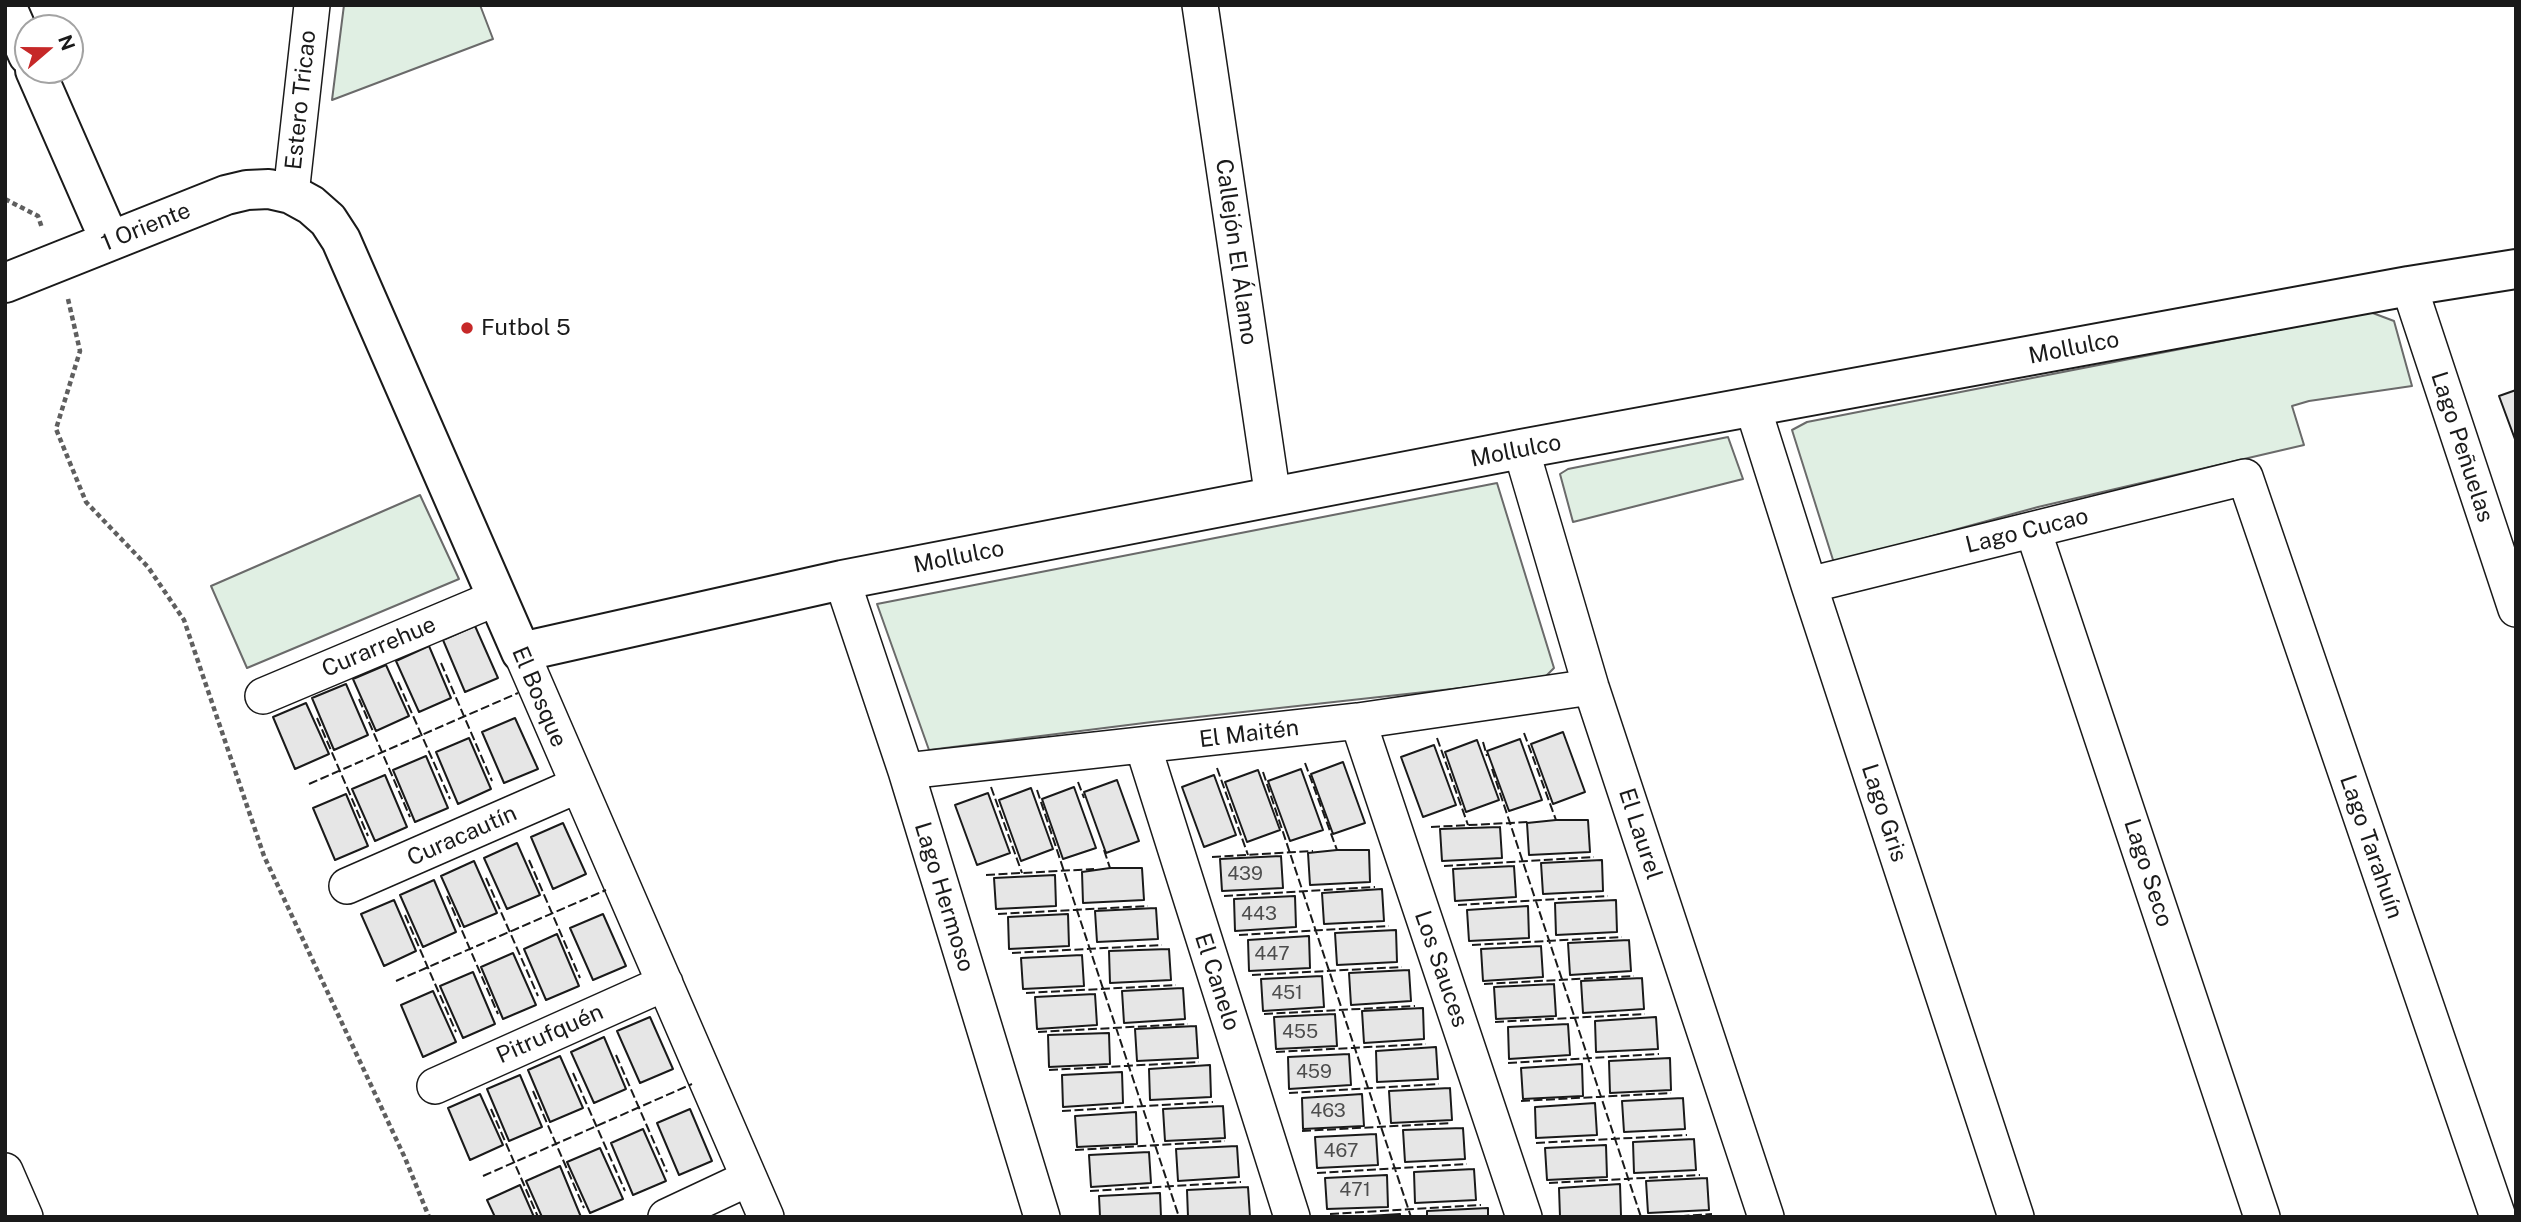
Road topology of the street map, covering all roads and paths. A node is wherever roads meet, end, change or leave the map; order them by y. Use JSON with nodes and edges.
{"nodes":[{"id":1,"x":312,"y":5,"type":"edge"},
{"id":2,"x":1200,"y":5,"type":"edge"},
{"id":3,"x":41,"y":84,"type":"edge"},
{"id":4,"x":291,"y":194,"type":"junction"},
{"id":5,"x":5,"y":199,"type":"edge"},
{"id":6,"x":110,"y":241,"type":"junction"},
{"id":7,"x":55,"y":264,"type":"junction"},
{"id":8,"x":2516,"y":270,"type":"edge"},
{"id":9,"x":5,"y":283,"type":"edge"},
{"id":10,"x":2409,"y":286,"type":"junction"},
{"id":11,"x":1753,"y":408,"type":"junction"},
{"id":12,"x":1521,"y":449,"type":"junction"},
{"id":13,"x":2245,"y":477,"type":"joint"},
{"id":14,"x":1273,"y":498,"type":"junction"},
{"id":15,"x":2033,"y":530,"type":"junction"},
{"id":16,"x":842,"y":579,"type":"junction"},
{"id":17,"x":1809,"y":585,"type":"junction"},
{"id":18,"x":496,"y":598,"type":"junction"},
{"id":19,"x":2516,"y":609,"type":"edge"},
{"id":20,"x":520,"y":652,"type":"junction"},
{"id":21,"x":1591,"y":687,"type":"junction"},
{"id":22,"x":263,"y":696,"type":"dead end"},
{"id":23,"x":1358,"y":721,"type":"junction"},
{"id":24,"x":1143,"y":746,"type":"junction"},
{"id":25,"x":906,"y":771,"type":"junction"},
{"id":26,"x":578,"y":785,"type":"junction"},
{"id":27,"x":346,"y":886,"type":"dead end"},
{"id":28,"x":665,"y":983,"type":"junction"},
{"id":29,"x":435,"y":1086,"type":"dead end"},
{"id":30,"x":5,"y":1171,"type":"edge"},
{"id":31,"x":749,"y":1178,"type":"junction"},
{"id":32,"x":24,"y":1217,"type":"edge"},
{"id":33,"x":429,"y":1217,"type":"edge"},
{"id":34,"x":666,"y":1217,"type":"edge"},
{"id":35,"x":766,"y":1217,"type":"edge"},
{"id":36,"x":1042,"y":1217,"type":"edge"},
{"id":37,"x":1292,"y":1217,"type":"edge"},
{"id":38,"x":1524,"y":1217,"type":"edge"},
{"id":39,"x":1766,"y":1217,"type":"edge"},
{"id":40,"x":2016,"y":1217,"type":"edge"},
{"id":41,"x":2262,"y":1217,"type":"edge"},
{"id":42,"x":2498,"y":1217,"type":"edge"}],
"edges":[{"from":1,"to":4,"type":"street","name":"Estero Tricao"},
{"from":2,"to":14,"type":"street","name":"Callejón El Álamo"},
{"from":3,"to":6,"type":"street"},
{"from":4,"to":6,"type":"street","name":"1 Oriente"},
{"from":4,"to":18,"type":"street","name":"El Bosque"},
{"from":5,"to":7,"type":"path"},
{"from":6,"to":7,"type":"street","name":"1 Oriente"},
{"from":7,"to":9,"type":"street","name":"1 Oriente"},
{"from":7,"to":33,"type":"path"},
{"from":8,"to":10,"type":"street","name":"Mollulco"},
{"from":10,"to":11,"type":"street","name":"Mollulco"},
{"from":10,"to":19,"type":"street","name":"Lago Peñuelas"},
{"from":11,"to":12,"type":"street","name":"Mollulco"},
{"from":11,"to":17,"type":"street","name":"Lago Gris"},
{"from":12,"to":14,"type":"street","name":"Mollulco"},
{"from":12,"to":21,"type":"street","name":"El Laurel"},
{"from":13,"to":15,"type":"street","name":"Lago Cucao"},
{"from":13,"to":42,"type":"street","name":"Lago Tarahuín"},
{"from":14,"to":16,"type":"street","name":"Mollulco"},
{"from":15,"to":17,"type":"street","name":"Lago Cucao"},
{"from":15,"to":41,"type":"street","name":"Lago Seco"},
{"from":16,"to":20,"type":"street","name":"Mollulco"},
{"from":16,"to":25,"type":"street","name":"Lago Hermoso"},
{"from":17,"to":40,"type":"street","name":"Lago Gris"},
{"from":18,"to":20,"type":"street","name":"El Bosque"},
{"from":18,"to":22,"type":"street","name":"Curarrehue"},
{"from":20,"to":26,"type":"street","name":"El Bosque"},
{"from":21,"to":23,"type":"street","name":"El Maitén"},
{"from":21,"to":39,"type":"street","name":"El Laurel"},
{"from":23,"to":24,"type":"street","name":"El Maitén"},
{"from":23,"to":38,"type":"street","name":"Los Sauces"},
{"from":24,"to":25,"type":"street","name":"El Maitén"},
{"from":24,"to":37,"type":"street","name":"El Canelo"},
{"from":25,"to":36,"type":"street","name":"Lago Hermoso"},
{"from":26,"to":27,"type":"street","name":"Curacautín"},
{"from":26,"to":28,"type":"street","name":"El Bosque"},
{"from":28,"to":29,"type":"street","name":"Pitrufquén"},
{"from":28,"to":31,"type":"street","name":"El Bosque"},
{"from":30,"to":32,"type":"street"},
{"from":31,"to":34,"type":"street"},
{"from":31,"to":35,"type":"street","name":"El Bosque"}]}
